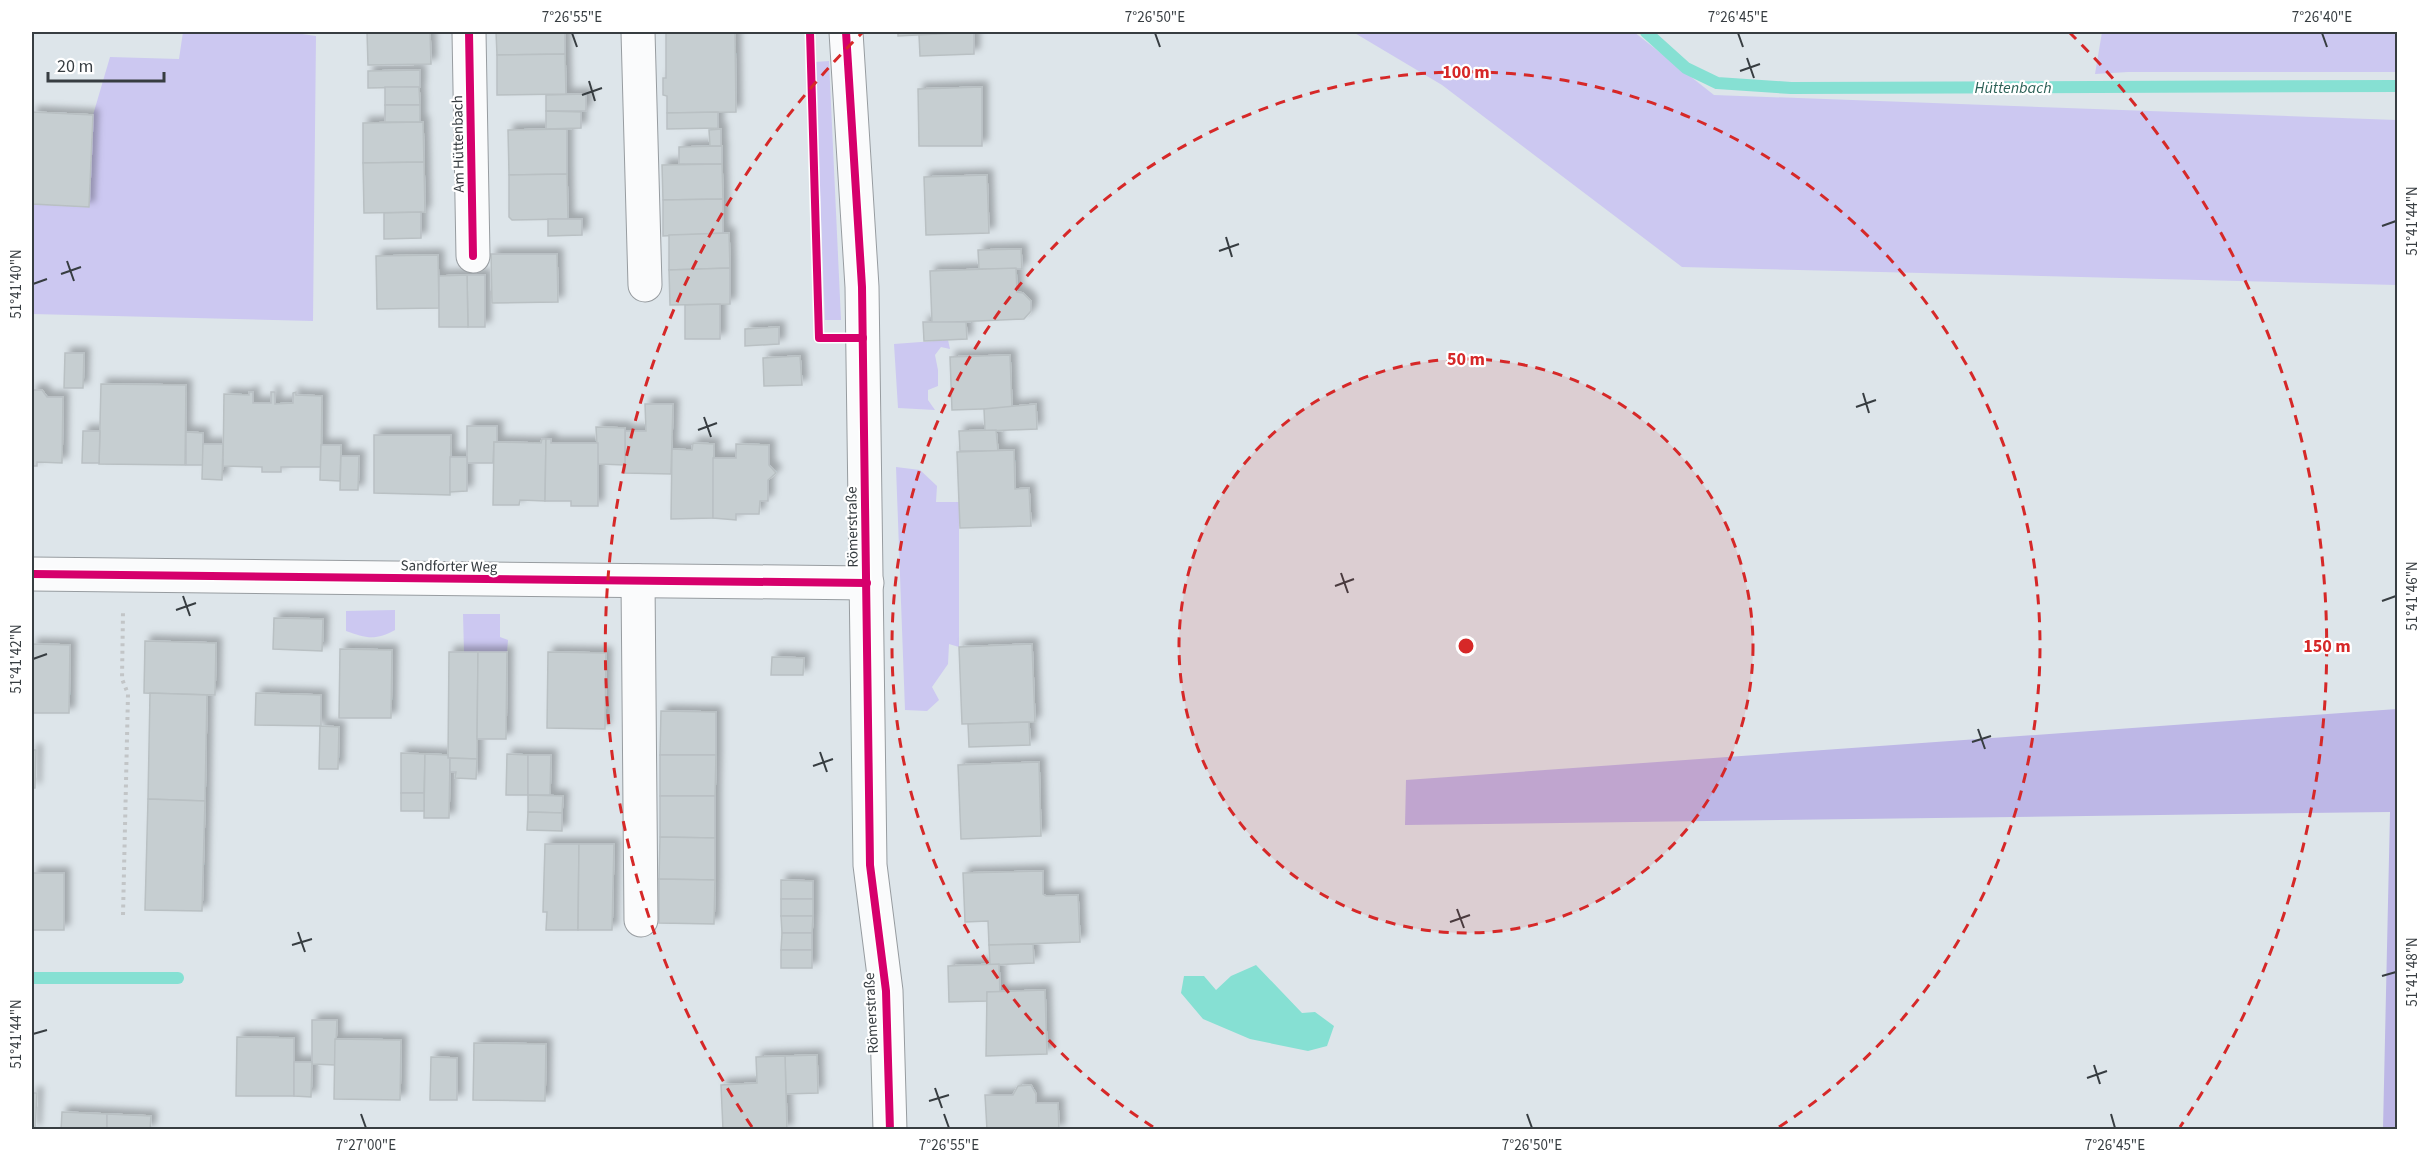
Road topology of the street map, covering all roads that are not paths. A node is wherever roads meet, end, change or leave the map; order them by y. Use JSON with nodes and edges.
{"nodes":[{"id":1,"x":470,"y":32,"type":"edge"},
{"id":2,"x":638,"y":32,"type":"edge"},
{"id":3,"x":846,"y":32,"type":"edge"},
{"id":4,"x":473,"y":256,"type":"dead end"},
{"id":5,"x":645,"y":285,"type":"dead end"},
{"id":6,"x":32,"y":574,"type":"edge"},
{"id":7,"x":638,"y":581,"type":"junction"},
{"id":8,"x":867,"y":583,"type":"junction"},
{"id":9,"x":641,"y":920,"type":"dead end"},
{"id":10,"x":890,"y":1130,"type":"edge"}],
"edges":[{"from":1,"to":4,"type":"street","name":"Am Hüttenbach"},
{"from":2,"to":5,"type":"street"},
{"from":3,"to":8,"type":"street","name":"Römerstraße"},
{"from":6,"to":7,"type":"street","name":"Sandforter Weg"},
{"from":7,"to":8,"type":"street","name":"Sandforter Weg"},
{"from":7,"to":9,"type":"street"},
{"from":8,"to":10,"type":"street","name":"Römerstraße"}]}
